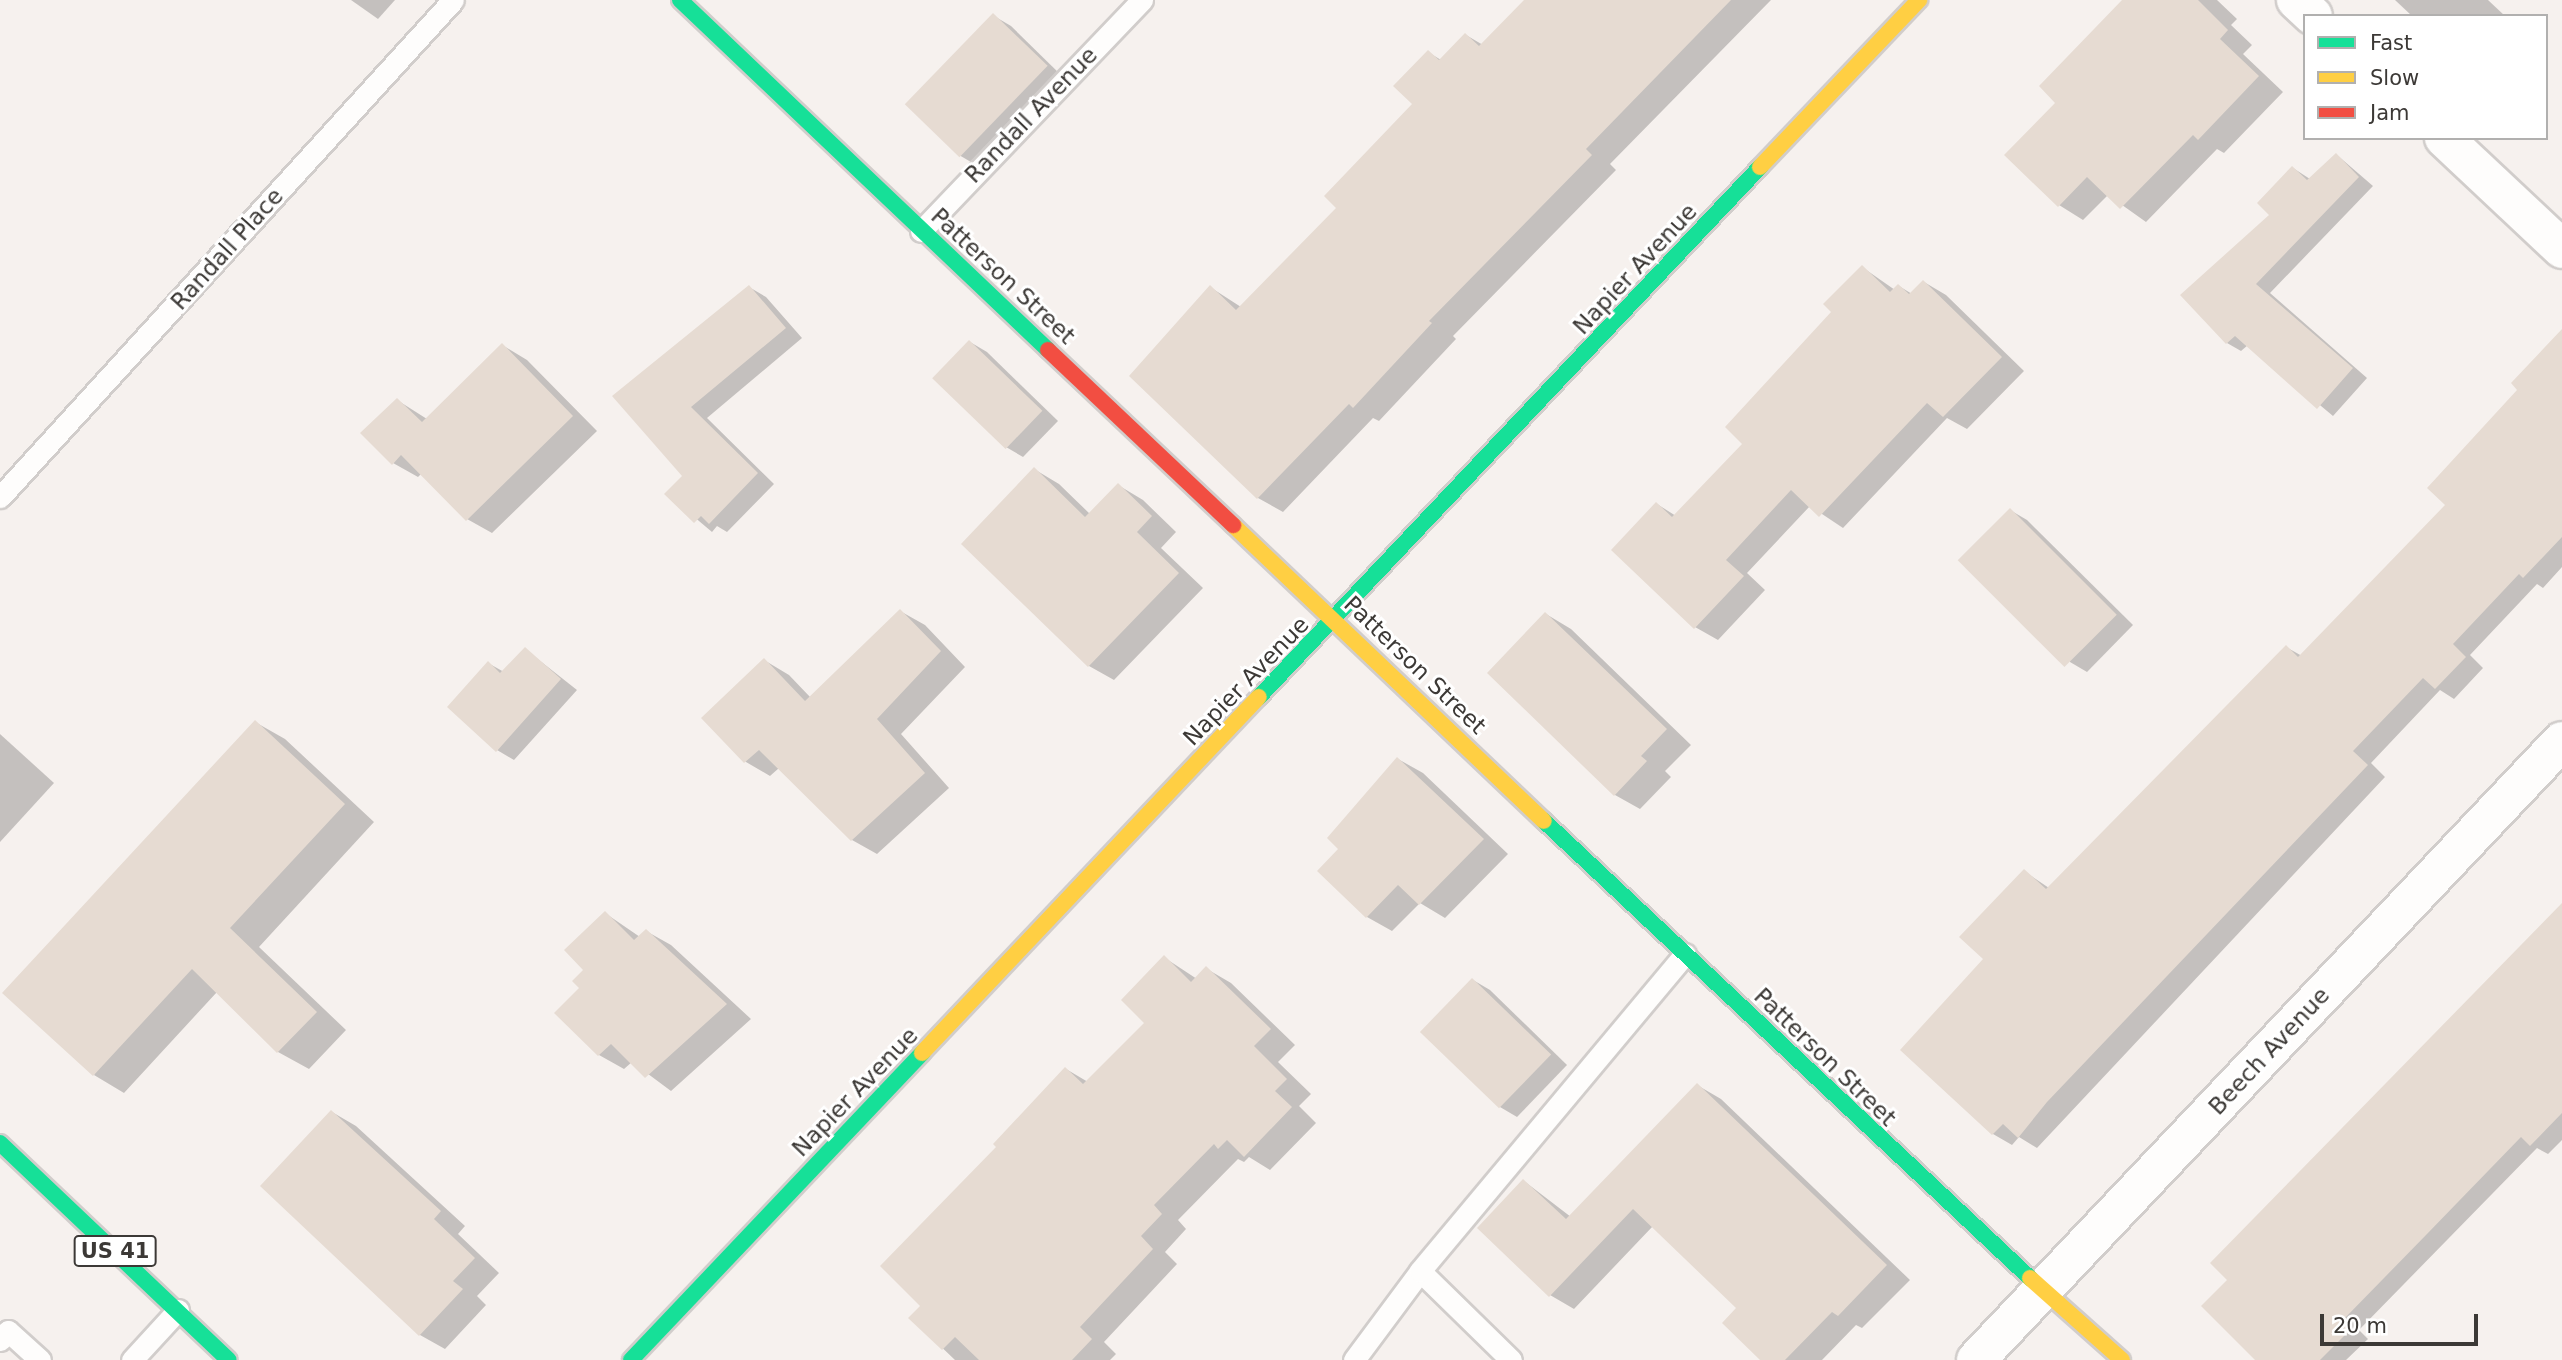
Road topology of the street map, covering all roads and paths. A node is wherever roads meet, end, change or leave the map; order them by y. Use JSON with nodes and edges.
{"nodes":[{"id":1,"x":453,"y":0,"type":"edge"},
{"id":2,"x":680,"y":0,"type":"edge"},
{"id":3,"x":1142,"y":0,"type":"edge"},
{"id":4,"x":1919,"y":0,"type":"edge"},
{"id":5,"x":2296,"y":0,"type":"edge"},
{"id":6,"x":2311,"y":14,"type":"edge"},
{"id":7,"x":2446,"y":140,"type":"edge"},
{"id":8,"x":921,"y":231,"type":"junction"},
{"id":9,"x":2562,"y":249,"type":"edge"},
{"id":10,"x":0,"y":497,"type":"edge"},
{"id":11,"x":1336,"y":620,"type":"junction"},
{"id":12,"x":2562,"y":741,"type":"edge"},
{"id":13,"x":1685,"y":954,"type":"junction"},
{"id":14,"x":0,"y":1143,"type":"edge"},
{"id":15,"x":1420,"y":1271,"type":"junction"},
{"id":16,"x":2043,"y":1289,"type":"junction"},
{"id":17,"x":178,"y":1310,"type":"junction"},
{"id":18,"x":0,"y":1340,"type":"edge"},
{"id":19,"x":40,"y":1360,"type":"edge"},
{"id":20,"x":132,"y":1360,"type":"edge"},
{"id":21,"x":229,"y":1360,"type":"edge"},
{"id":22,"x":631,"y":1360,"type":"edge"},
{"id":23,"x":1354,"y":1360,"type":"edge"},
{"id":24,"x":1511,"y":1360,"type":"edge"},
{"id":25,"x":1976,"y":1360,"type":"edge"},
{"id":26,"x":2122,"y":1360,"type":"edge"}],
"edges":[{"from":1,"to":10,"type":"lane","name":"Randall Place"},
{"from":2,"to":8,"type":"street","name":"Patterson Street"},
{"from":3,"to":8,"type":"lane","name":"Randall Avenue"},
{"from":4,"to":11,"type":"street","name":"Napier Avenue"},
{"from":5,"to":6,"type":"street"},
{"from":7,"to":9,"type":"street"},
{"from":8,"to":11,"type":"street","name":"Patterson Street"},
{"from":11,"to":13,"type":"street","name":"Patterson Street"},
{"from":11,"to":22,"type":"street","name":"Napier Avenue"},
{"from":12,"to":16,"type":"street","name":"Beech Avenue"},
{"from":13,"to":15,"type":"lane"},
{"from":13,"to":16,"type":"street","name":"Patterson Street"},
{"from":14,"to":17,"type":"street","number":"US 41"},
{"from":15,"to":23,"type":"lane"},
{"from":15,"to":24,"type":"lane"},
{"from":16,"to":25,"type":"street","name":"Beech Avenue"},
{"from":16,"to":26,"type":"street","name":"Patterson Street"},
{"from":17,"to":20,"type":"lane"},
{"from":17,"to":21,"type":"street","number":"US 41"},
{"from":18,"to":19,"type":"lane"}]}
